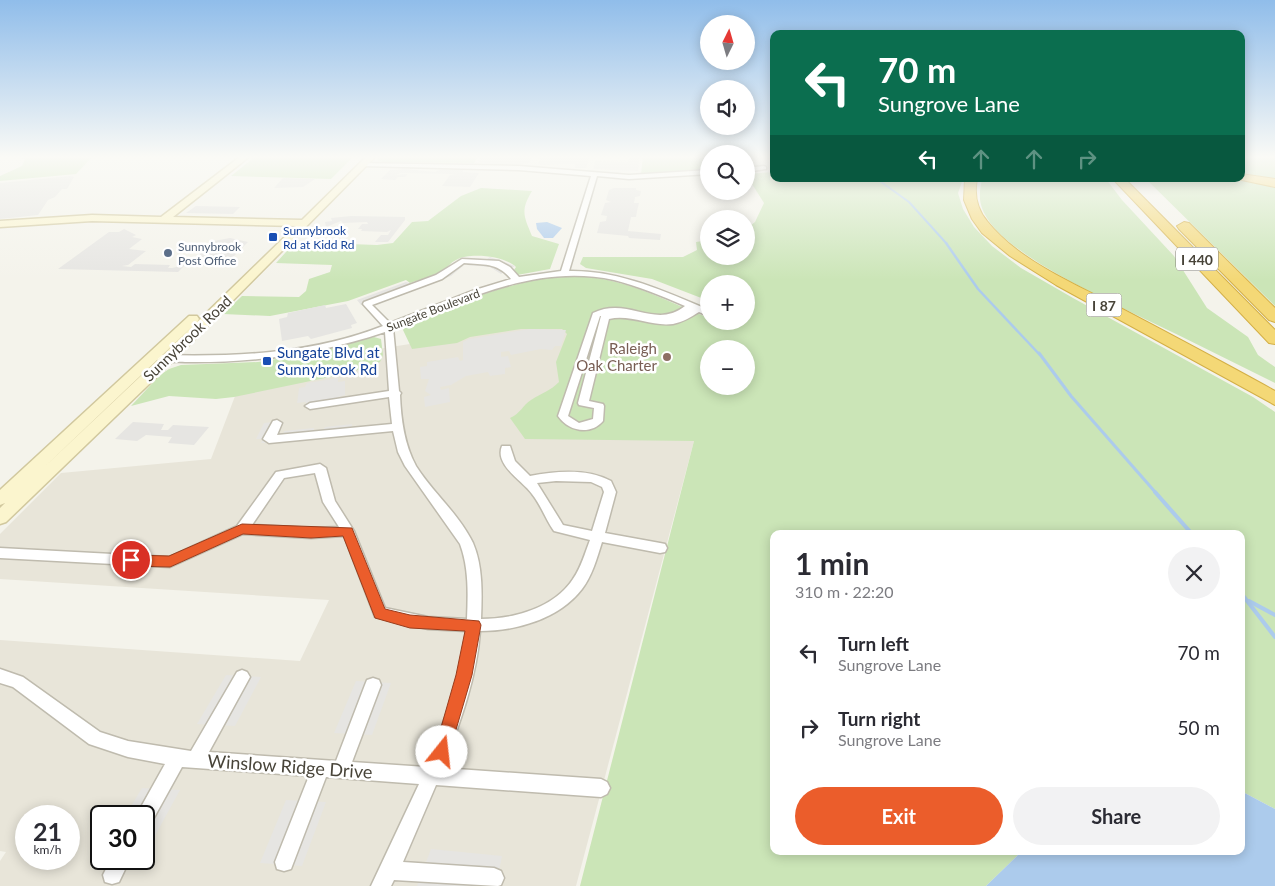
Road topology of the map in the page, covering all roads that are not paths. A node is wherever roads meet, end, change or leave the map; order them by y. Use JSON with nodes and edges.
{"nodes":[{"id":1,"x":192,"y":197,"type":"edge"},
{"id":2,"x":324,"y":197,"type":"edge"},
{"id":3,"x":587,"y":197,"type":"edge"},
{"id":4,"x":970,"y":197,"type":"edge"},
{"id":5,"x":1137,"y":197,"type":"edge"},
{"id":6,"x":1155,"y":197,"type":"edge"},
{"id":7,"x":163,"y":220,"type":"junction"},
{"id":8,"x":298,"y":223,"type":"junction"},
{"id":9,"x":0,"y":224,"type":"edge"},
{"id":10,"x":564,"y":273,"type":"junction"},
{"id":11,"x":516,"y":280,"type":"junction"},
{"id":12,"x":694,"y":307,"type":"junction"},
{"id":13,"x":700,"y":309,"type":"edge"},
{"id":14,"x":1275,"y":317,"type":"edge"},
{"id":15,"x":388,"y":326,"type":"junction"},
{"id":16,"x":1275,"y":339,"type":"edge"},
{"id":17,"x":151,"y":358,"type":"junction"},
{"id":18,"x":167,"y":359,"type":"junction"},
{"id":19,"x":396,"y":393,"type":"junction"},
{"id":20,"x":1275,"y":399,"type":"edge"},
{"id":21,"x":310,"y":406,"type":"dead end"},
{"id":22,"x":276,"y":423,"type":"dead end"},
{"id":23,"x":398,"y":427,"type":"junction"},
{"id":24,"x":506,"y":450,"type":"dead end"},
{"id":25,"x":526,"y":481,"type":"junction"},
{"id":26,"x":0,"y":498,"type":"edge"},
{"id":27,"x":0,"y":518,"type":"edge"},
{"id":28,"x":242,"y":529,"type":"junction"},
{"id":29,"x":348,"y":531,"type":"junction"},
{"id":30,"x":596,"y":537,"type":"junction"},
{"id":31,"x":660,"y":548,"type":"dead end"},
{"id":32,"x":0,"y":553,"type":"edge"},
{"id":33,"x":474,"y":625,"type":"junction"},
{"id":34,"x":0,"y":676,"type":"edge"},
{"id":35,"x":242,"y":677,"type":"dead end"},
{"id":36,"x":373,"y":685,"type":"dead end"},
{"id":37,"x":178,"y":758,"type":"junction"},
{"id":38,"x":196,"y":759,"type":"junction"},
{"id":39,"x":321,"y":768,"type":"junction"},
{"id":40,"x":341,"y":769,"type":"junction"},
{"id":41,"x":432,"y":777,"type":"junction"},
{"id":42,"x":601,"y":788,"type":"dead end"},
{"id":43,"x":152,"y":805,"type":"edge"},
{"id":44,"x":284,"y":862,"type":"dead end"},
{"id":45,"x":385,"y":878,"type":"edge"},
{"id":46,"x":494,"y":878,"type":"dead end"}],
"edges":[{"from":1,"to":7,"type":"main road"},
{"from":2,"to":8,"type":"main road","name":"Sunnybrook Road"},
{"from":3,"to":10,"type":"street"},
{"from":4,"to":20,"type":"highway","number":"I 87"},
{"from":5,"to":16,"type":"highway","number":"I 440"},
{"from":6,"to":14,"type":"highway","number":"I 440"},
{"from":7,"to":8,"type":"main road"},
{"from":7,"to":9,"type":"main road"},
{"from":8,"to":17,"type":"main road","name":"Sunnybrook Road"},
{"from":8,"to":18,"type":"main road","name":"Sunnybrook Road"},
{"from":10,"to":11,"type":"street","name":"Sungate Boulevard"},
{"from":10,"to":12,"type":"street","name":"Sungate Boulevard"},
{"from":11,"to":15,"type":"street","name":"Sungate Boulevard"},
{"from":11,"to":15,"type":"street"},
{"from":12,"to":12,"type":"street"},
{"from":12,"to":13,"type":"street","name":"Sungate Boulevard"},
{"from":15,"to":18,"type":"street","name":"Sungate Boulevard"},
{"from":15,"to":19,"type":"street"},
{"from":17,"to":18,"type":"street","name":"Sungate Boulevard"},
{"from":17,"to":26,"type":"main road","name":"Sunnybrook Road"},
{"from":18,"to":27,"type":"main road","name":"Sunnybrook Road"},
{"from":19,"to":21,"type":"street"},
{"from":19,"to":23,"type":"street"},
{"from":22,"to":23,"type":"street"},
{"from":23,"to":33,"type":"street"},
{"from":24,"to":25,"type":"street"},
{"from":25,"to":30,"type":"street"},
{"from":25,"to":30,"type":"street"},
{"from":28,"to":29,"type":"street"},
{"from":28,"to":29,"type":"street"},
{"from":28,"to":32,"type":"street"},
{"from":29,"to":33,"type":"street"},
{"from":30,"to":31,"type":"street"},
{"from":30,"to":33,"type":"street"},
{"from":33,"to":41,"type":"street"},
{"from":34,"to":37,"type":"street","name":"Winslow Ridge Drive"},
{"from":35,"to":38,"type":"street"},
{"from":36,"to":40,"type":"street"},
{"from":37,"to":38,"type":"street","name":"Winslow Ridge Drive"},
{"from":37,"to":43,"type":"street"},
{"from":38,"to":39,"type":"street","name":"Winslow Ridge Drive"},
{"from":39,"to":40,"type":"street","name":"Winslow Ridge Drive"},
{"from":39,"to":44,"type":"street"},
{"from":40,"to":41,"type":"street","name":"Winslow Ridge Drive"},
{"from":41,"to":42,"type":"street","name":"Winslow Ridge Drive"},
{"from":41,"to":45,"type":"street"},
{"from":45,"to":46,"type":"street"}]}
